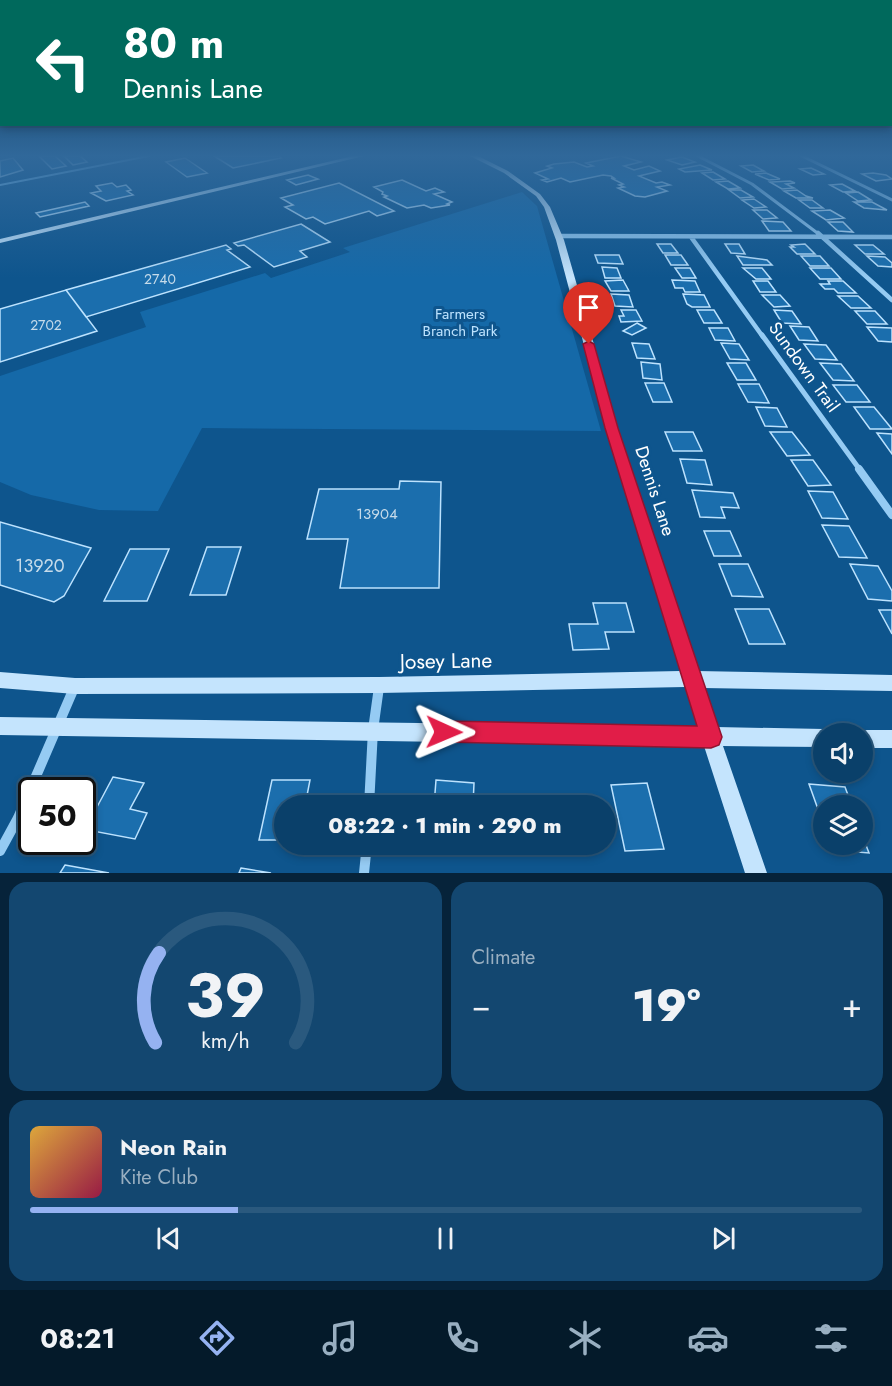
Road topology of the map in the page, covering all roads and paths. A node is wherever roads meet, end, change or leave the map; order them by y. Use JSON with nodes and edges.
{"nodes":[{"id":1,"x":175,"y":197,"type":"edge"},
{"id":2,"x":181,"y":197,"type":"edge"},
{"id":3,"x":539,"y":197,"type":"edge"},
{"id":4,"x":774,"y":197,"type":"edge"},
{"id":5,"x":143,"y":205,"type":"junction"},
{"id":6,"x":18,"y":234,"type":"junction"},
{"id":7,"x":0,"y":235,"type":"edge"},
{"id":8,"x":559,"y":236,"type":"junction"},
{"id":9,"x":691,"y":237,"type":"junction"},
{"id":10,"x":824,"y":237,"type":"junction"},
{"id":11,"x":892,"y":237,"type":"edge"},
{"id":12,"x":0,"y":241,"type":"edge"},
{"id":13,"x":892,"y":300,"type":"edge"},
{"id":14,"x":892,"y":515,"type":"edge"},
{"id":15,"x":691,"y":679,"type":"junction"},
{"id":16,"x":0,"y":680,"type":"edge"},
{"id":17,"x":892,"y":683,"type":"edge"},
{"id":18,"x":379,"y":685,"type":"junction"},
{"id":19,"x":75,"y":686,"type":"junction"},
{"id":20,"x":0,"y":726,"type":"edge"},
{"id":21,"x":56,"y":727,"type":"junction"},
{"id":22,"x":373,"y":730,"type":"junction"},
{"id":23,"x":711,"y":737,"type":"junction"},
{"id":24,"x":813,"y":738,"type":"edge"},
{"id":25,"x":873,"y":739,"type":"edge"},
{"id":26,"x":892,"y":739,"type":"edge"},
{"id":27,"x":370,"y":795,"type":"edge"},
{"id":28,"x":0,"y":851,"type":"edge"},
{"id":29,"x":366,"y":855,"type":"edge"},
{"id":30,"x":364,"y":873,"type":"edge"},
{"id":31,"x":756,"y":873,"type":"edge"}],
"edges":[{"from":1,"to":5,"type":"main road"},
{"from":2,"to":5,"type":"main road"},
{"from":3,"to":8,"type":"main road","name":"Dennis Lane"},
{"from":4,"to":10,"type":"street"},
{"from":5,"to":6,"type":"main road"},
{"from":6,"to":7,"type":"main road"},
{"from":6,"to":12,"type":"main road"},
{"from":8,"to":9,"type":"street"},
{"from":8,"to":15,"type":"main road","name":"Dennis Lane"},
{"from":9,"to":10,"type":"street"},
{"from":9,"to":14,"type":"street","name":"Sundown Trail"},
{"from":10,"to":11,"type":"street"},
{"from":10,"to":13,"type":"street"},
{"from":15,"to":17,"type":"main road","name":"Josey Lane"},
{"from":15,"to":18,"type":"main road","name":"Josey Lane"},
{"from":15,"to":23,"type":"main road","name":"Dennis Lane"},
{"from":16,"to":19,"type":"main road","name":"Josey Lane"},
{"from":18,"to":19,"type":"main road","name":"Josey Lane"},
{"from":18,"to":22,"type":"street"},
{"from":19,"to":21,"type":"street"},
{"from":20,"to":21,"type":"main road"},
{"from":21,"to":22,"type":"main road"},
{"from":21,"to":28,"type":"street"},
{"from":22,"to":23,"type":"main road"},
{"from":22,"to":27,"type":"street"},
{"from":23,"to":24,"type":"main road"},
{"from":23,"to":31,"type":"main road","name":"Dennis Lane"},
{"from":25,"to":26,"type":"main road"},
{"from":29,"to":30,"type":"street"}]}
